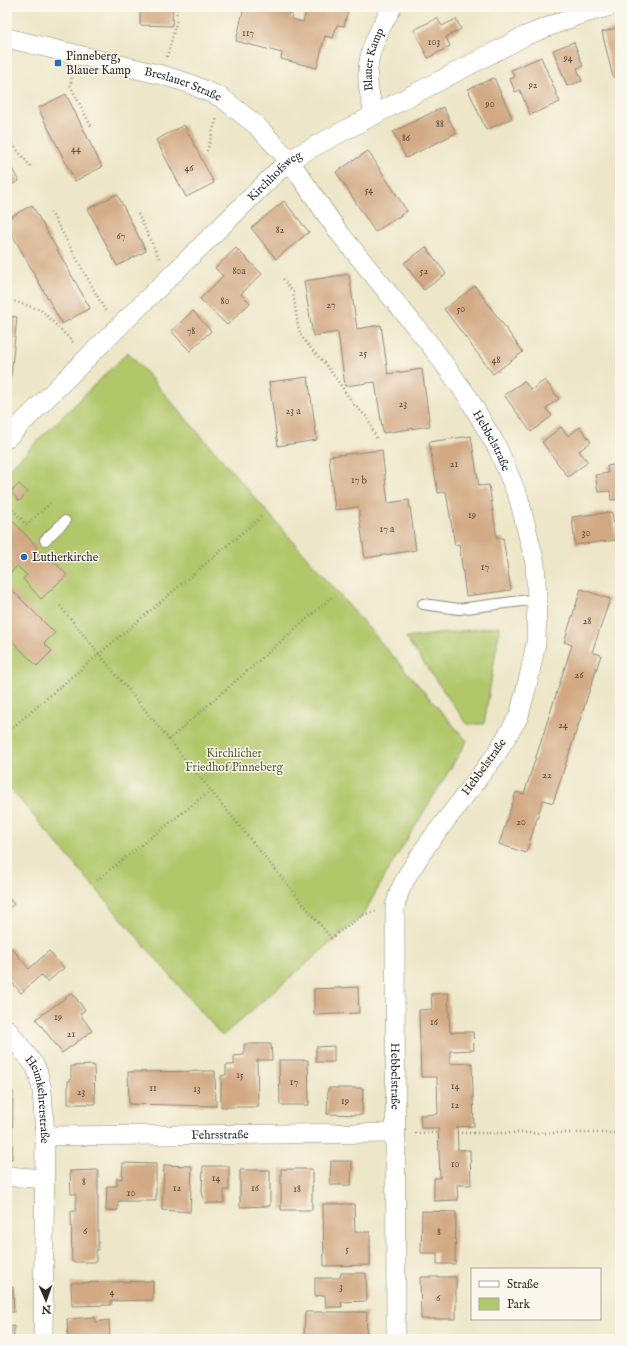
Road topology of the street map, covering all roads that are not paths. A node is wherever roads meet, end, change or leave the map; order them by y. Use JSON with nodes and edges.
{"nodes":[{"id":1,"x":392,"y":7,"type":"edge"},
{"id":2,"x":607,"y":7,"type":"edge"},
{"id":3,"x":7,"y":38,"type":"edge"},
{"id":4,"x":374,"y":114,"type":"junction"},
{"id":5,"x":289,"y":160,"type":"junction"},
{"id":6,"x":7,"y":438,"type":"edge"},
{"id":7,"x":65,"y":521,"type":"dead end"},
{"id":8,"x":45,"y":540,"type":"dead end"},
{"id":9,"x":538,"y":599,"type":"junction"},
{"id":10,"x":423,"y":604,"type":"dead end"},
{"id":11,"x":7,"y":1029,"type":"edge"},
{"id":12,"x":396,"y":1133,"type":"junction"},
{"id":13,"x":45,"y":1136,"type":"junction"},
{"id":14,"x":7,"y":1176,"type":"edge"},
{"id":15,"x":44,"y":1179,"type":"junction"},
{"id":16,"x":43,"y":1339,"type":"edge"},
{"id":17,"x":396,"y":1339,"type":"edge"}],
"edges":[{"from":1,"to":4,"type":"street","name":"Blauer Kamp"},
{"from":2,"to":4,"type":"street","name":"Kirchhofsweg"},
{"from":3,"to":5,"type":"street","name":"Breslauer Straße"},
{"from":4,"to":5,"type":"street","name":"Kirchhofsweg"},
{"from":5,"to":6,"type":"street","name":"Kirchhofsweg"},
{"from":5,"to":9,"type":"street","name":"Hebbelstraße"},
{"from":7,"to":8,"type":"lane"},
{"from":9,"to":10,"type":"lane"},
{"from":9,"to":12,"type":"street","name":"Hebbelstraße"},
{"from":11,"to":13,"type":"street","name":"Heimkehrerstraße"},
{"from":12,"to":13,"type":"street","name":"Fehrsstraße"},
{"from":12,"to":17,"type":"street","name":"Hebbelstraße"},
{"from":13,"to":15,"type":"street","name":"Heimkehrerstraße"},
{"from":14,"to":15,"type":"street"},
{"from":15,"to":16,"type":"street","name":"Heimkehrerstraße"}]}
